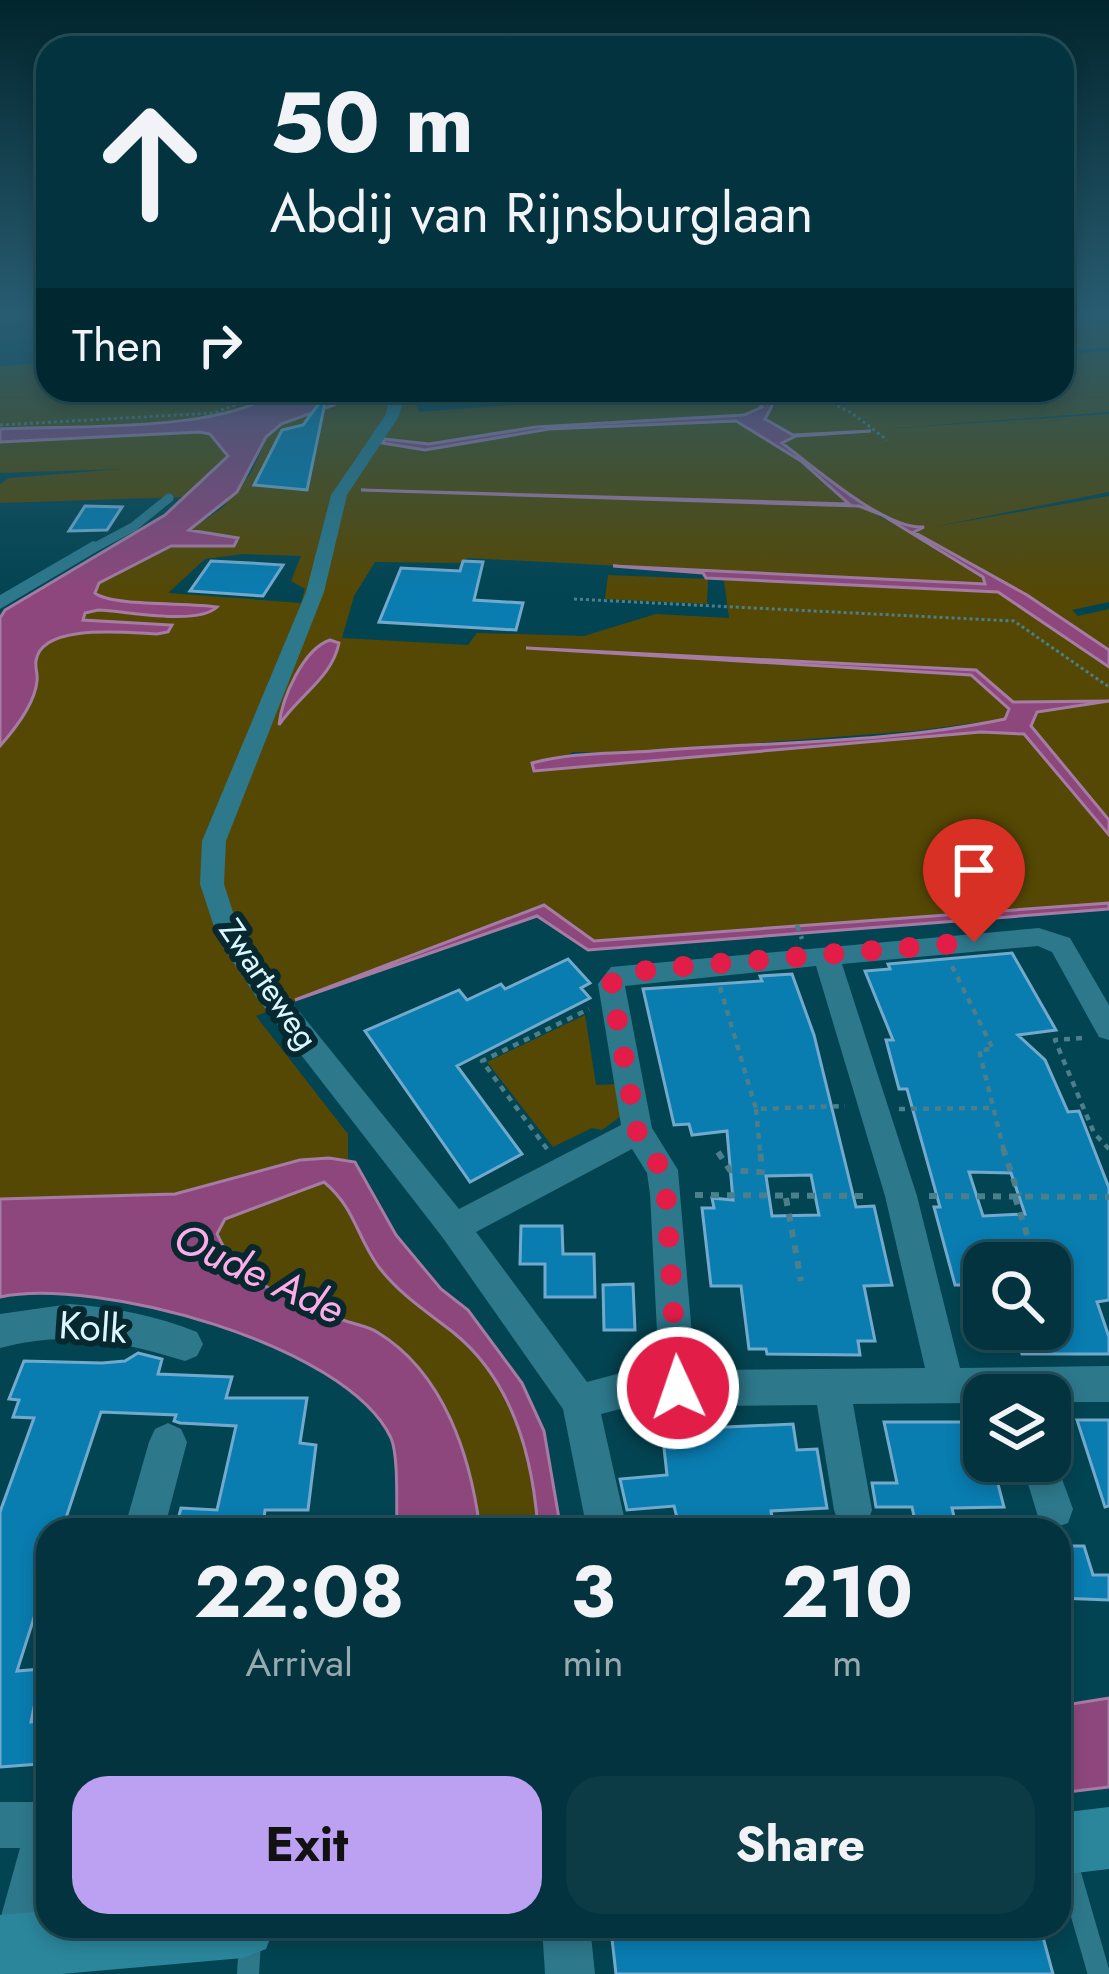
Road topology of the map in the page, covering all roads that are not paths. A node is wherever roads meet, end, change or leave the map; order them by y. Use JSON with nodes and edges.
{"nodes":[{"id":1,"x":394,"y":408,"type":"edge"},
{"id":2,"x":170,"y":498,"type":"dead end"},
{"id":3,"x":98,"y":545,"type":"joint"},
{"id":4,"x":0,"y":603,"type":"edge"},
{"id":5,"x":814,"y":946,"type":"junction"},
{"id":6,"x":1100,"y":1034,"type":"edge"},
{"id":7,"x":637,"y":1131,"type":"junction"},
{"id":8,"x":454,"y":1228,"type":"junction"},
{"id":9,"x":0,"y":1331,"type":"edge"},
{"id":10,"x":185,"y":1343,"type":"dead end"},
{"id":11,"x":946,"y":1383,"type":"junction"},
{"id":12,"x":1109,"y":1384,"type":"edge"},
{"id":13,"x":832,"y":1385,"type":"junction"},
{"id":14,"x":963,"y":1385,"type":"edge"},
{"id":15,"x":1071,"y":1387,"type":"edge"},
{"id":16,"x":678,"y":1388,"type":"junction"},
{"id":17,"x":580,"y":1402,"type":"junction"},
{"id":18,"x":168,"y":1442,"type":"dead end"},
{"id":19,"x":1046,"y":1482,"type":"edge"},
{"id":20,"x":1054,"y":1509,"type":"dead end"},
{"id":21,"x":853,"y":1510,"type":"dead end"},
{"id":22,"x":147,"y":1518,"type":"edge"},
{"id":23,"x":604,"y":1518,"type":"edge"},
{"id":24,"x":0,"y":1825,"type":"edge"},
{"id":25,"x":36,"y":1826,"type":"edge"},
{"id":26,"x":1076,"y":1842,"type":"edge"},
{"id":27,"x":36,"y":1863,"type":"edge"},
{"id":28,"x":104,"y":1938,"type":"edge"},
{"id":29,"x":247,"y":1938,"type":"edge"},
{"id":30,"x":567,"y":1938,"type":"edge"},
{"id":31,"x":8,"y":1946,"type":"edge"},
{"id":32,"x":248,"y":1974,"type":"edge"},
{"id":33,"x":570,"y":1974,"type":"edge"},
{"id":34,"x":1100,"y":1974,"type":"edge"}],
"edges":[{"from":1,"to":8,"type":"street","name":"Zwarteweg"},
{"from":2,"to":3,"type":"lane"},
{"from":3,"to":4,"type":"street"},
{"from":5,"to":6,"type":"street"},
{"from":5,"to":7,"type":"street"},
{"from":5,"to":11,"type":"street"},
{"from":7,"to":8,"type":"street"},
{"from":7,"to":16,"type":"street"},
{"from":8,"to":17,"type":"street","name":"Zwarteweg"},
{"from":9,"to":10,"type":"street","name":"Kolk"},
{"from":11,"to":13,"type":"street"},
{"from":11,"to":14,"type":"street"},
{"from":12,"to":15,"type":"street"},
{"from":13,"to":16,"type":"street"},
{"from":13,"to":21,"type":"street"},
{"from":16,"to":17,"type":"street"},
{"from":17,"to":23,"type":"street","name":"Zwarteweg"},
{"from":18,"to":22,"type":"street"},
{"from":19,"to":20,"type":"street"},
{"from":24,"to":25,"type":"street"},
{"from":26,"to":34,"type":"lane"},
{"from":27,"to":31,"type":"street"},
{"from":28,"to":31,"type":"street"},
{"from":29,"to":32,"type":"lane"},
{"from":30,"to":33,"type":"street"}]}
